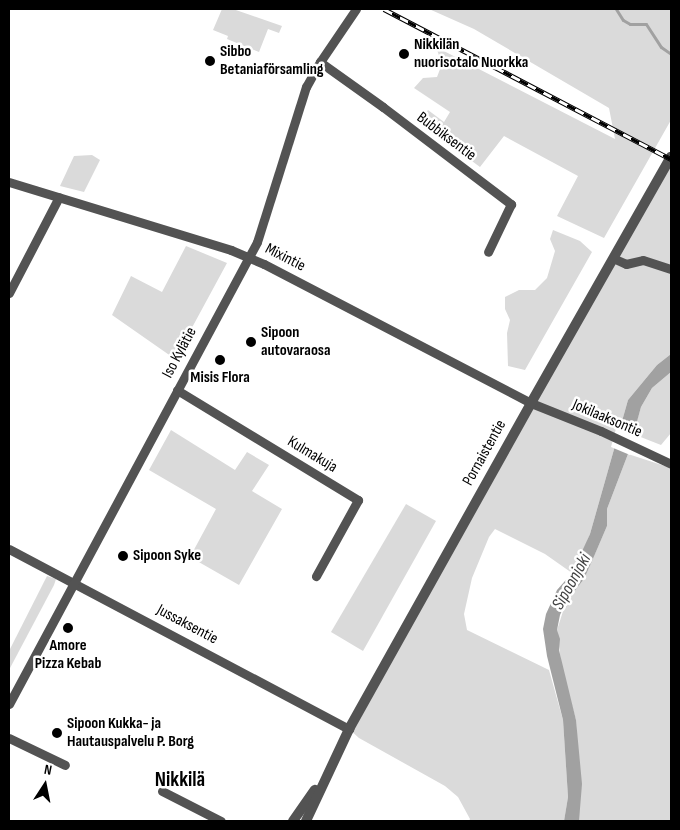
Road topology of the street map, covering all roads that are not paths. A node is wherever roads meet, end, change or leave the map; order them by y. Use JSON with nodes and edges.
{"nodes":[{"id":1,"x":356,"y":9,"type":"edge"},
{"id":2,"x":320,"y":62,"type":"junction"},
{"id":3,"x":671,"y":158,"type":"edge"},
{"id":4,"x":9,"y":182,"type":"edge"},
{"id":5,"x":59,"y":197,"type":"junction"},
{"id":6,"x":488,"y":252,"type":"dead end"},
{"id":7,"x":249,"y":257,"type":"junction"},
{"id":8,"x":615,"y":260,"type":"junction"},
{"id":9,"x":671,"y":269,"type":"edge"},
{"id":10,"x":9,"y":292,"type":"edge"},
{"id":11,"x":177,"y":390,"type":"junction"},
{"id":12,"x":531,"y":403,"type":"junction"},
{"id":13,"x":671,"y":464,"type":"edge"},
{"id":14,"x":9,"y":549,"type":"edge"},
{"id":15,"x":316,"y":576,"type":"dead end"},
{"id":16,"x":74,"y":582,"type":"junction"},
{"id":17,"x":9,"y":704,"type":"edge"},
{"id":18,"x":349,"y":729,"type":"junction"},
{"id":19,"x":9,"y":738,"type":"edge"},
{"id":20,"x":65,"y":765,"type":"dead end"},
{"id":21,"x":331,"y":766,"type":"junction"},
{"id":22,"x":162,"y":791,"type":"dead end"},
{"id":23,"x":221,"y":821,"type":"edge"},
{"id":24,"x":293,"y":821,"type":"edge"},
{"id":25,"x":306,"y":821,"type":"edge"}],
"edges":[{"from":1,"to":2,"type":"street","name":"Iso Kylätie"},
{"from":2,"to":6,"type":"street","name":"Bubbiksentie"},
{"from":2,"to":7,"type":"street","name":"Iso Kylätie"},
{"from":3,"to":8,"type":"street","name":"Pornaistentie"},
{"from":4,"to":5,"type":"street","name":"Mixintie"},
{"from":5,"to":7,"type":"street","name":"Mixintie"},
{"from":5,"to":10,"type":"street"},
{"from":7,"to":11,"type":"street","name":"Iso Kylätie"},
{"from":7,"to":12,"type":"street","name":"Mixintie"},
{"from":8,"to":9,"type":"street"},
{"from":8,"to":12,"type":"street","name":"Pornaistentie"},
{"from":11,"to":15,"type":"street","name":"Kulmakuja"},
{"from":11,"to":16,"type":"street","name":"Iso Kylätie"},
{"from":12,"to":13,"type":"street","name":"Jokilaaksontie"},
{"from":12,"to":18,"type":"street","name":"Pornaistentie"},
{"from":14,"to":16,"type":"street","name":"Jussaksentie"},
{"from":16,"to":17,"type":"street","name":"Iso Kylätie"},
{"from":16,"to":18,"type":"street","name":"Jussaksentie"},
{"from":18,"to":21,"type":"street","name":"Pornaistentie"},
{"from":19,"to":20,"type":"street"},
{"from":21,"to":24,"type":"street","name":"Pornaistentie"},
{"from":21,"to":25,"type":"street","name":"Pornaistentie"},
{"from":22,"to":23,"type":"street"}]}
